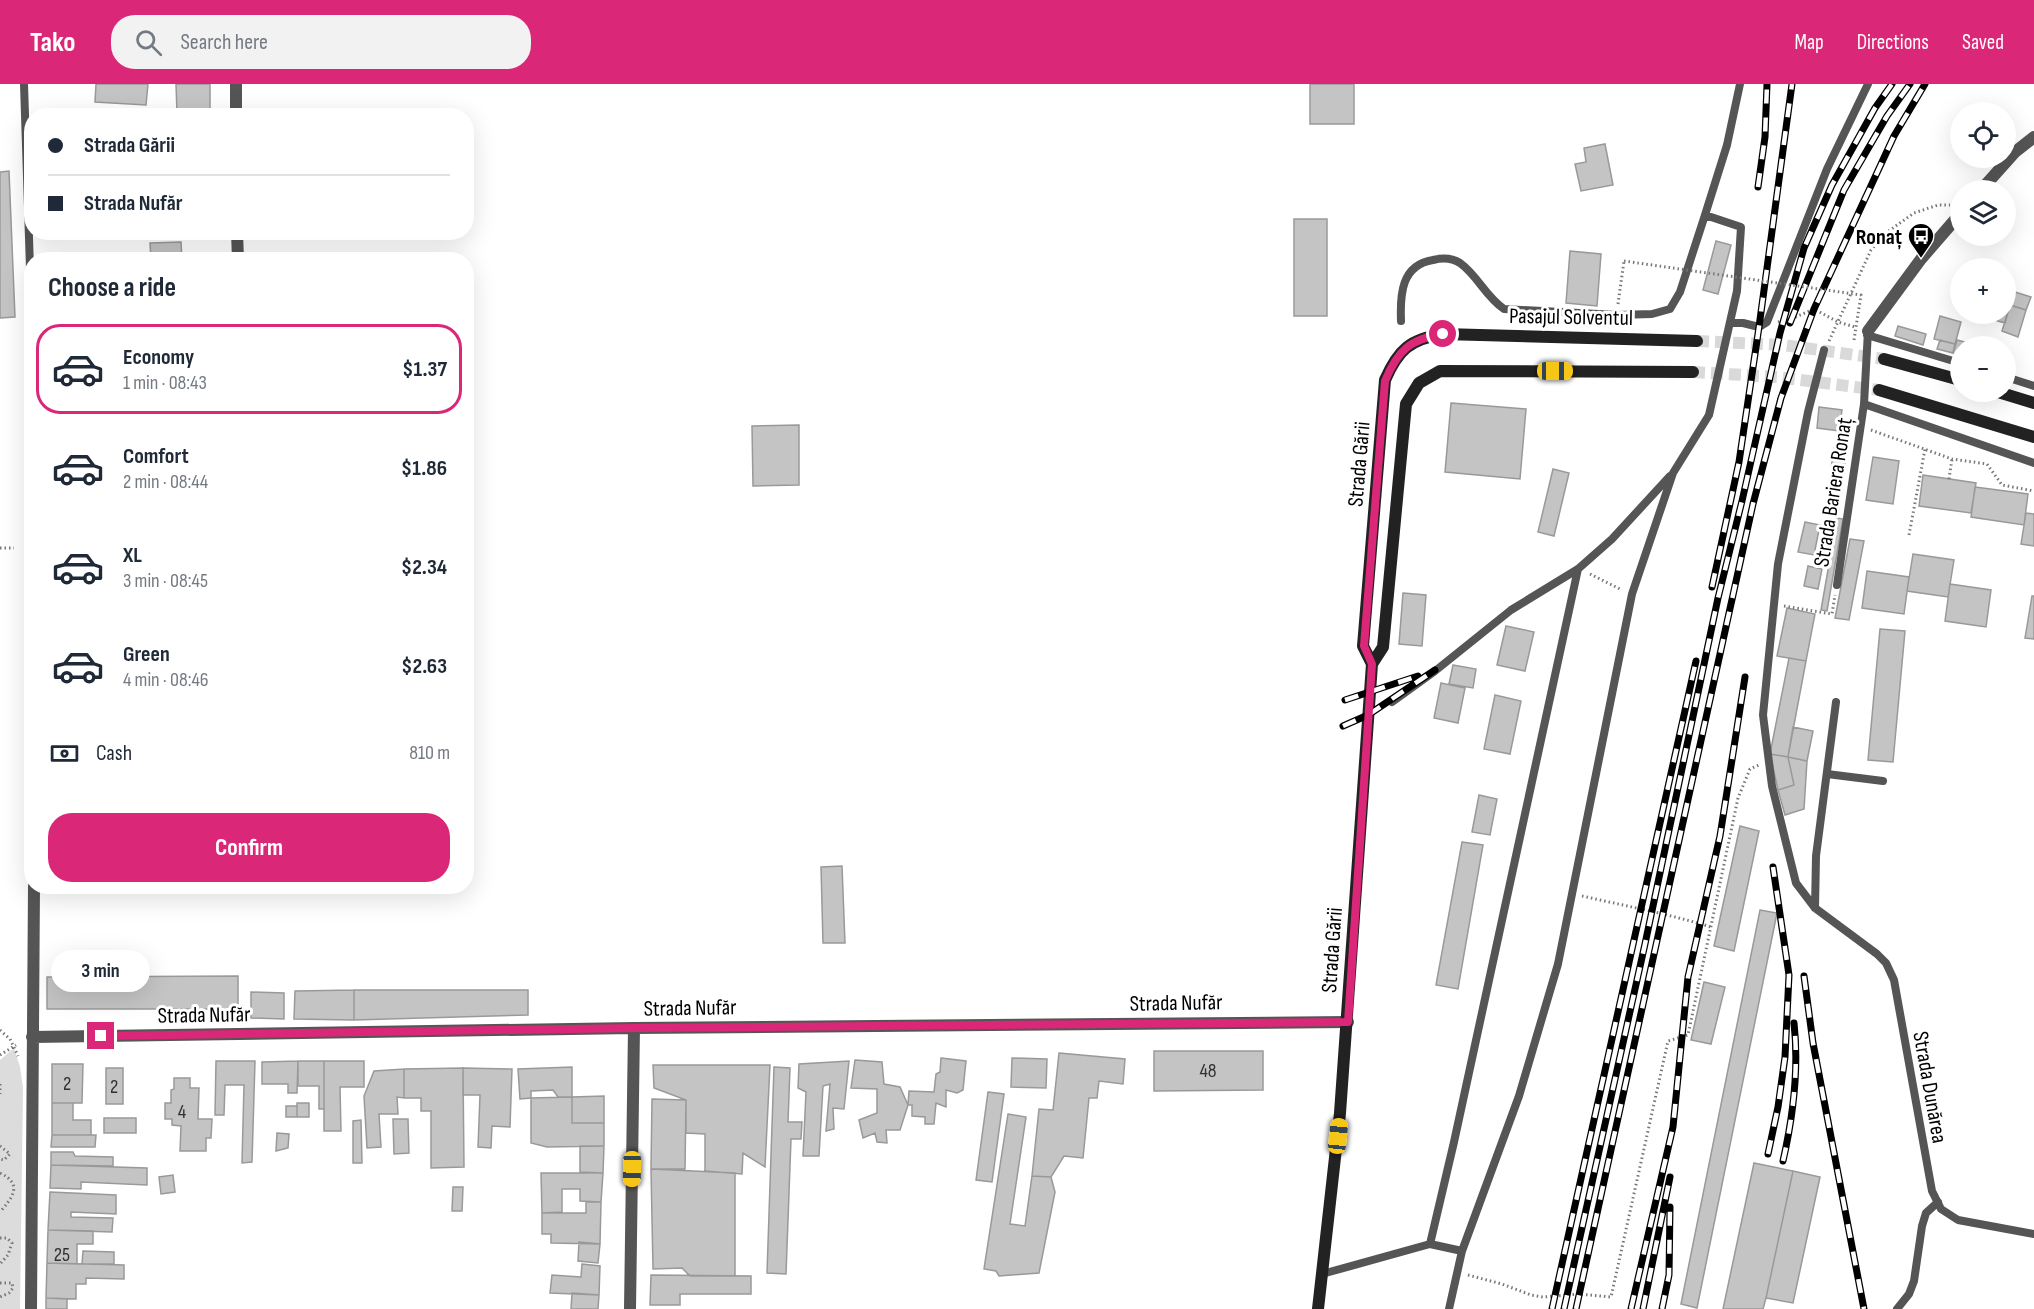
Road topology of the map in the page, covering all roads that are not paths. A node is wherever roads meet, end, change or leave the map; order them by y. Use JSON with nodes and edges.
{"nodes":[{"id":1,"x":24,"y":84,"type":"edge"},
{"id":2,"x":236,"y":84,"type":"edge"},
{"id":3,"x":1740,"y":84,"type":"edge"},
{"id":4,"x":1868,"y":84,"type":"edge"},
{"id":5,"x":25,"y":108,"type":"edge"},
{"id":6,"x":236,"y":108,"type":"edge"},
{"id":7,"x":2034,"y":137,"type":"edge"},
{"id":8,"x":1990,"y":180,"type":"edge"},
{"id":9,"x":1705,"y":215,"type":"junction"},
{"id":10,"x":1950,"y":226,"type":"edge"},
{"id":11,"x":1401,"y":321,"type":"dead end"},
{"id":12,"x":1730,"y":323,"type":"junction"},
{"id":13,"x":1868,"y":333,"type":"junction"},
{"id":14,"x":1443,"y":334,"type":"joint"},
{"id":15,"x":1697,"y":340,"type":"tunnel mouth"},
{"id":16,"x":1824,"y":350,"type":"road end"},
{"id":17,"x":1884,"y":359,"type":"tunnel mouth"},
{"id":18,"x":1950,"y":360,"type":"edge"},
{"id":19,"x":1693,"y":372,"type":"tunnel mouth"},
{"id":20,"x":1950,"y":377,"type":"edge"},
{"id":21,"x":2016,"y":380,"type":"edge"},
{"id":22,"x":2034,"y":386,"type":"edge"},
{"id":23,"x":1879,"y":390,"type":"tunnel mouth"},
{"id":24,"x":2016,"y":398,"type":"edge"},
{"id":25,"x":2034,"y":403,"type":"edge"},
{"id":26,"x":1864,"y":404,"type":"junction"},
{"id":27,"x":2034,"y":436,"type":"edge"},
{"id":28,"x":2034,"y":463,"type":"edge"},
{"id":29,"x":1673,"y":473,"type":"junction"},
{"id":30,"x":1578,"y":569,"type":"junction"},
{"id":31,"x":1836,"y":585,"type":"road end"},
{"id":32,"x":1372,"y":664,"type":"junction"},
{"id":33,"x":1392,"y":702,"type":"dead end"},
{"id":34,"x":1836,"y":702,"type":"dead end"},
{"id":35,"x":1827,"y":774,"type":"junction"},
{"id":36,"x":1883,"y":781,"type":"dead end"},
{"id":37,"x":34,"y":894,"type":"edge"},
{"id":38,"x":1815,"y":908,"type":"junction"},
{"id":39,"x":1348,"y":1022,"type":"junction"},
{"id":40,"x":634,"y":1028,"type":"junction"},
{"id":41,"x":32,"y":1037,"type":"junction"},
{"id":42,"x":1938,"y":1202,"type":"junction"},
{"id":43,"x":2034,"y":1234,"type":"edge"},
{"id":44,"x":1430,"y":1244,"type":"junction"},
{"id":45,"x":1462,"y":1251,"type":"junction"},
{"id":46,"x":1322,"y":1274,"type":"junction"},
{"id":47,"x":31,"y":1309,"type":"edge"},
{"id":48,"x":630,"y":1309,"type":"edge"},
{"id":49,"x":1318,"y":1309,"type":"edge"},
{"id":50,"x":1449,"y":1309,"type":"edge"},
{"id":51,"x":1897,"y":1309,"type":"edge"}],
"edges":[{"from":1,"to":5,"type":"lane"},
{"from":2,"to":6,"type":"street"},
{"from":3,"to":9,"type":"lane"},
{"from":4,"to":12,"type":"lane"},
{"from":7,"to":8,"type":"street"},
{"from":9,"to":11,"type":"lane"},
{"from":9,"to":12,"type":"lane"},
{"from":10,"to":13,"type":"street"},
{"from":12,"to":29,"type":"lane"},
{"from":13,"to":18,"type":"lane"},
{"from":13,"to":26,"type":"lane","name":"Strada Bariera Ronaț"},
{"from":14,"to":15,"type":"main road","name":"Pasajul Solventul"},
{"from":14,"to":32,"type":"main road","name":"Strada Gării"},
{"from":16,"to":38,"type":"lane","name":"Strada Dunărea"},
{"from":17,"to":20,"type":"main road"},
{"from":19,"to":32,"type":"main road","name":"Strada Gării"},
{"from":21,"to":22,"type":"lane"},
{"from":23,"to":27,"type":"main road"},
{"from":24,"to":25,"type":"main road"},
{"from":26,"to":28,"type":"lane"},
{"from":26,"to":31,"type":"lane","name":"Strada Bariera Ronaț"},
{"from":29,"to":30,"type":"lane"},
{"from":29,"to":45,"type":"lane"},
{"from":30,"to":33,"type":"lane"},
{"from":30,"to":44,"type":"lane"},
{"from":32,"to":39,"type":"main road","name":"Strada Gării"},
{"from":34,"to":35,"type":"lane"},
{"from":35,"to":36,"type":"lane"},
{"from":35,"to":38,"type":"lane"},
{"from":37,"to":41,"type":"street"},
{"from":38,"to":42,"type":"lane","name":"Strada Dunărea"},
{"from":39,"to":40,"type":"street","name":"Strada Nufăr"},
{"from":39,"to":46,"type":"main road","name":"Strada Gării"},
{"from":40,"to":41,"type":"street","name":"Strada Nufăr"},
{"from":40,"to":48,"type":"street"},
{"from":41,"to":47,"type":"street"},
{"from":42,"to":43,"type":"lane"},
{"from":42,"to":51,"type":"lane"},
{"from":44,"to":45,"type":"lane"},
{"from":44,"to":46,"type":"lane"},
{"from":45,"to":50,"type":"lane"},
{"from":46,"to":49,"type":"main road","name":"Strada Gării"}]}
